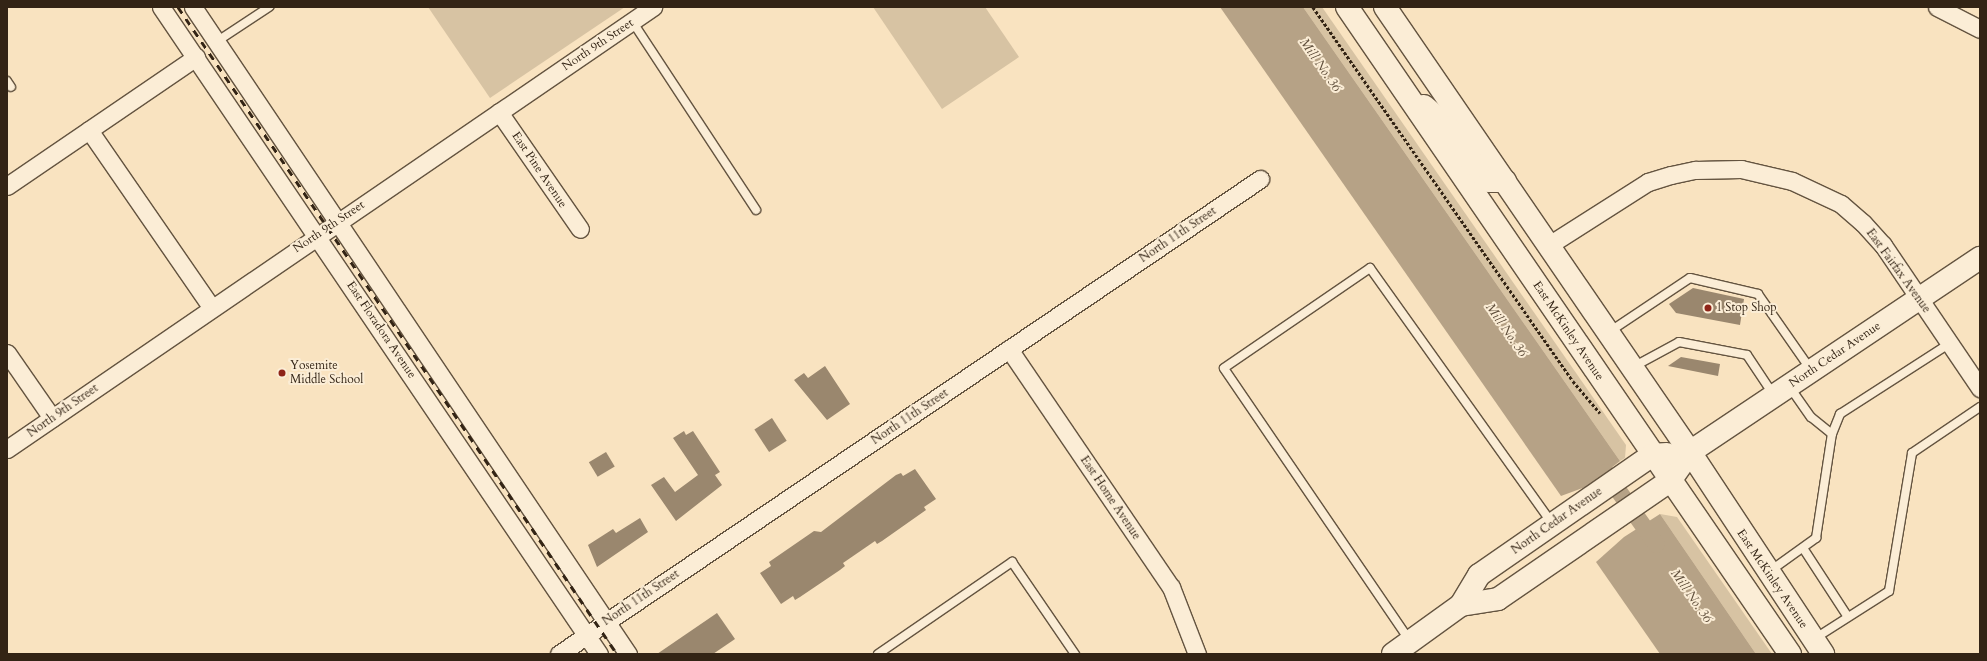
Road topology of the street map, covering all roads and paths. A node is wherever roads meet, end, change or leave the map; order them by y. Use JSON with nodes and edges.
{"nodes":[{"id":1,"x":161,"y":7,"type":"edge"},
{"id":2,"x":193,"y":7,"type":"edge"},
{"id":3,"x":269,"y":7,"type":"edge"},
{"id":4,"x":654,"y":7,"type":"edge"},
{"id":5,"x":1313,"y":7,"type":"edge"},
{"id":6,"x":1347,"y":7,"type":"edge"},
{"id":7,"x":1385,"y":7,"type":"edge"},
{"id":8,"x":1937,"y":7,"type":"edge"},
{"id":9,"x":632,"y":21,"type":"junction"},
{"id":10,"x":1980,"y":29,"type":"edge"},
{"id":11,"x":216,"y":42,"type":"junction"},
{"id":12,"x":196,"y":57,"type":"junction"},
{"id":13,"x":1401,"y":86,"type":"junction"},
{"id":14,"x":499,"y":112,"type":"junction"},
{"id":15,"x":89,"y":130,"type":"junction"},
{"id":16,"x":1260,"y":179,"type":"dead end"},
{"id":17,"x":1504,"y":181,"type":"junction"},
{"id":18,"x":7,"y":186,"type":"edge"},
{"id":19,"x":756,"y":210,"type":"dead end"},
{"id":20,"x":336,"y":222,"type":"junction"},
{"id":21,"x":580,"y":229,"type":"dead end"},
{"id":22,"x":317,"y":235,"type":"junction"},
{"id":23,"x":1549,"y":245,"type":"junction"},
{"id":24,"x":1980,"y":258,"type":"edge"},
{"id":25,"x":1920,"y":298,"type":"junction"},
{"id":26,"x":212,"y":308,"type":"junction"},
{"id":27,"x":1608,"y":332,"type":"junction"},
{"id":28,"x":1950,"y":343,"type":"junction"},
{"id":29,"x":1009,"y":349,"type":"junction"},
{"id":30,"x":7,"y":353,"type":"edge"},
{"id":31,"x":1633,"y":368,"type":"junction"},
{"id":32,"x":1811,"y":371,"type":"junction"},
{"id":33,"x":1980,"y":388,"type":"edge"},
{"id":34,"x":1781,"y":391,"type":"junction"},
{"id":35,"x":1980,"y":407,"type":"edge"},
{"id":36,"x":1603,"y":417,"type":"dead end"},
{"id":37,"x":52,"y":418,"type":"junction"},
{"id":38,"x":1832,"y":434,"type":"junction"},
{"id":39,"x":7,"y":449,"type":"edge"},
{"id":40,"x":1690,"y":452,"type":"junction"},
{"id":41,"x":1652,"y":455,"type":"junction"},
{"id":42,"x":1670,"y":481,"type":"junction"},
{"id":43,"x":1553,"y":524,"type":"junction"},
{"id":44,"x":1802,"y":548,"type":"junction"},
{"id":45,"x":1769,"y":572,"type":"junction"},
{"id":46,"x":1461,"y":605,"type":"junction"},
{"id":47,"x":1848,"y":617,"type":"junction"},
{"id":48,"x":606,"y":622,"type":"junction"},
{"id":49,"x":587,"y":636,"type":"junction"},
{"id":50,"x":1411,"y":642,"type":"junction"},
{"id":51,"x":1818,"y":647,"type":"edge"},
{"id":52,"x":560,"y":654,"type":"edge"},
{"id":53,"x":599,"y":654,"type":"edge"},
{"id":54,"x":628,"y":654,"type":"edge"},
{"id":55,"x":878,"y":654,"type":"edge"},
{"id":56,"x":1075,"y":654,"type":"edge"},
{"id":57,"x":1197,"y":654,"type":"edge"},
{"id":58,"x":1393,"y":654,"type":"edge"},
{"id":59,"x":1790,"y":654,"type":"edge"}],
"edges":[{"from":1,"to":12,"type":"street","name":"East Floradora Avenue"},
{"from":2,"to":11,"type":"street","name":"East Floradora Avenue"},
{"from":3,"to":11,"type":"lane"},
{"from":4,"to":9,"type":"street","name":"North 9th Street"},
{"from":5,"to":36,"type":"path"},
{"from":6,"to":13,"type":"main road","name":"East McKinley Avenue"},
{"from":7,"to":17,"type":"main road","name":"East McKinley Avenue"},
{"from":8,"to":10,"type":"street"},
{"from":9,"to":14,"type":"street","name":"North 9th Street"},
{"from":9,"to":19,"type":"lane"},
{"from":11,"to":20,"type":"street","name":"East Floradora Avenue"},
{"from":12,"to":15,"type":"street"},
{"from":12,"to":22,"type":"street","name":"East Floradora Avenue"},
{"from":13,"to":17,"type":"main road"},
{"from":13,"to":41,"type":"main road","name":"East McKinley Avenue"},
{"from":14,"to":20,"type":"street","name":"North 9th Street"},
{"from":14,"to":21,"type":"street","name":"East Pine Avenue"},
{"from":15,"to":18,"type":"street"},
{"from":15,"to":26,"type":"street"},
{"from":16,"to":29,"type":"street","name":"North 11th Street"},
{"from":17,"to":23,"type":"main road","name":"East McKinley Avenue"},
{"from":20,"to":22,"type":"street","name":"North 9th Street"},
{"from":20,"to":48,"type":"street","name":"East Floradora Avenue"},
{"from":22,"to":26,"type":"street","name":"North 9th Street"},
{"from":22,"to":49,"type":"street","name":"East Floradora Avenue"},
{"from":23,"to":25,"type":"street","name":"East Fairfax Avenue"},
{"from":23,"to":27,"type":"main road","name":"East McKinley Avenue"},
{"from":24,"to":25,"type":"main road","name":"North Cedar Avenue"},
{"from":25,"to":28,"type":"street","name":"East Fairfax Avenue"},
{"from":25,"to":32,"type":"main road","name":"North Cedar Avenue"},
{"from":26,"to":37,"type":"street","name":"North 9th Street"},
{"from":27,"to":31,"type":"main road","name":"East McKinley Avenue"},
{"from":27,"to":32,"type":"lane"},
{"from":28,"to":33,"type":"street","name":"East Fairfax Avenue"},
{"from":28,"to":38,"type":"lane"},
{"from":29,"to":48,"type":"street","name":"North 11th Street"},
{"from":29,"to":57,"type":"street","name":"East Home Avenue"},
{"from":30,"to":37,"type":"street"},
{"from":31,"to":34,"type":"lane"},
{"from":31,"to":40,"type":"main road","name":"East McKinley Avenue"},
{"from":32,"to":34,"type":"main road","name":"North Cedar Avenue"},
{"from":34,"to":38,"type":"lane"},
{"from":34,"to":40,"type":"main road","name":"North Cedar Avenue"},
{"from":35,"to":47,"type":"lane"},
{"from":37,"to":39,"type":"street","name":"North 9th Street"},
{"from":38,"to":44,"type":"lane"},
{"from":40,"to":41,"type":"main road","name":"North Cedar Avenue"},
{"from":40,"to":42,"type":"main road","name":"North Cedar Avenue"},
{"from":40,"to":45,"type":"main road","name":"East McKinley Avenue"},
{"from":41,"to":42,"type":"main road","name":"East McKinley Avenue"},
{"from":41,"to":43,"type":"main road","name":"North Cedar Avenue"},
{"from":42,"to":46,"type":"main road","name":"North Cedar Avenue"},
{"from":42,"to":59,"type":"main road","name":"East McKinley Avenue"},
{"from":43,"to":46,"type":"main road","name":"North Cedar Avenue"},
{"from":43,"to":50,"type":"lane"},
{"from":44,"to":45,"type":"lane"},
{"from":44,"to":47,"type":"lane"},
{"from":45,"to":51,"type":"main road","name":"East McKinley Avenue"},
{"from":46,"to":50,"type":"main road","name":"North Cedar Avenue"},
{"from":47,"to":51,"type":"lane"},
{"from":48,"to":49,"type":"street","name":"North 11th Street"},
{"from":48,"to":54,"type":"street","name":"East Floradora Avenue"},
{"from":49,"to":52,"type":"street","name":"North 11th Street"},
{"from":49,"to":53,"type":"street","name":"East Floradora Avenue"},
{"from":50,"to":58,"type":"main road","name":"North Cedar Avenue"},
{"from":55,"to":56,"type":"lane"}]}
